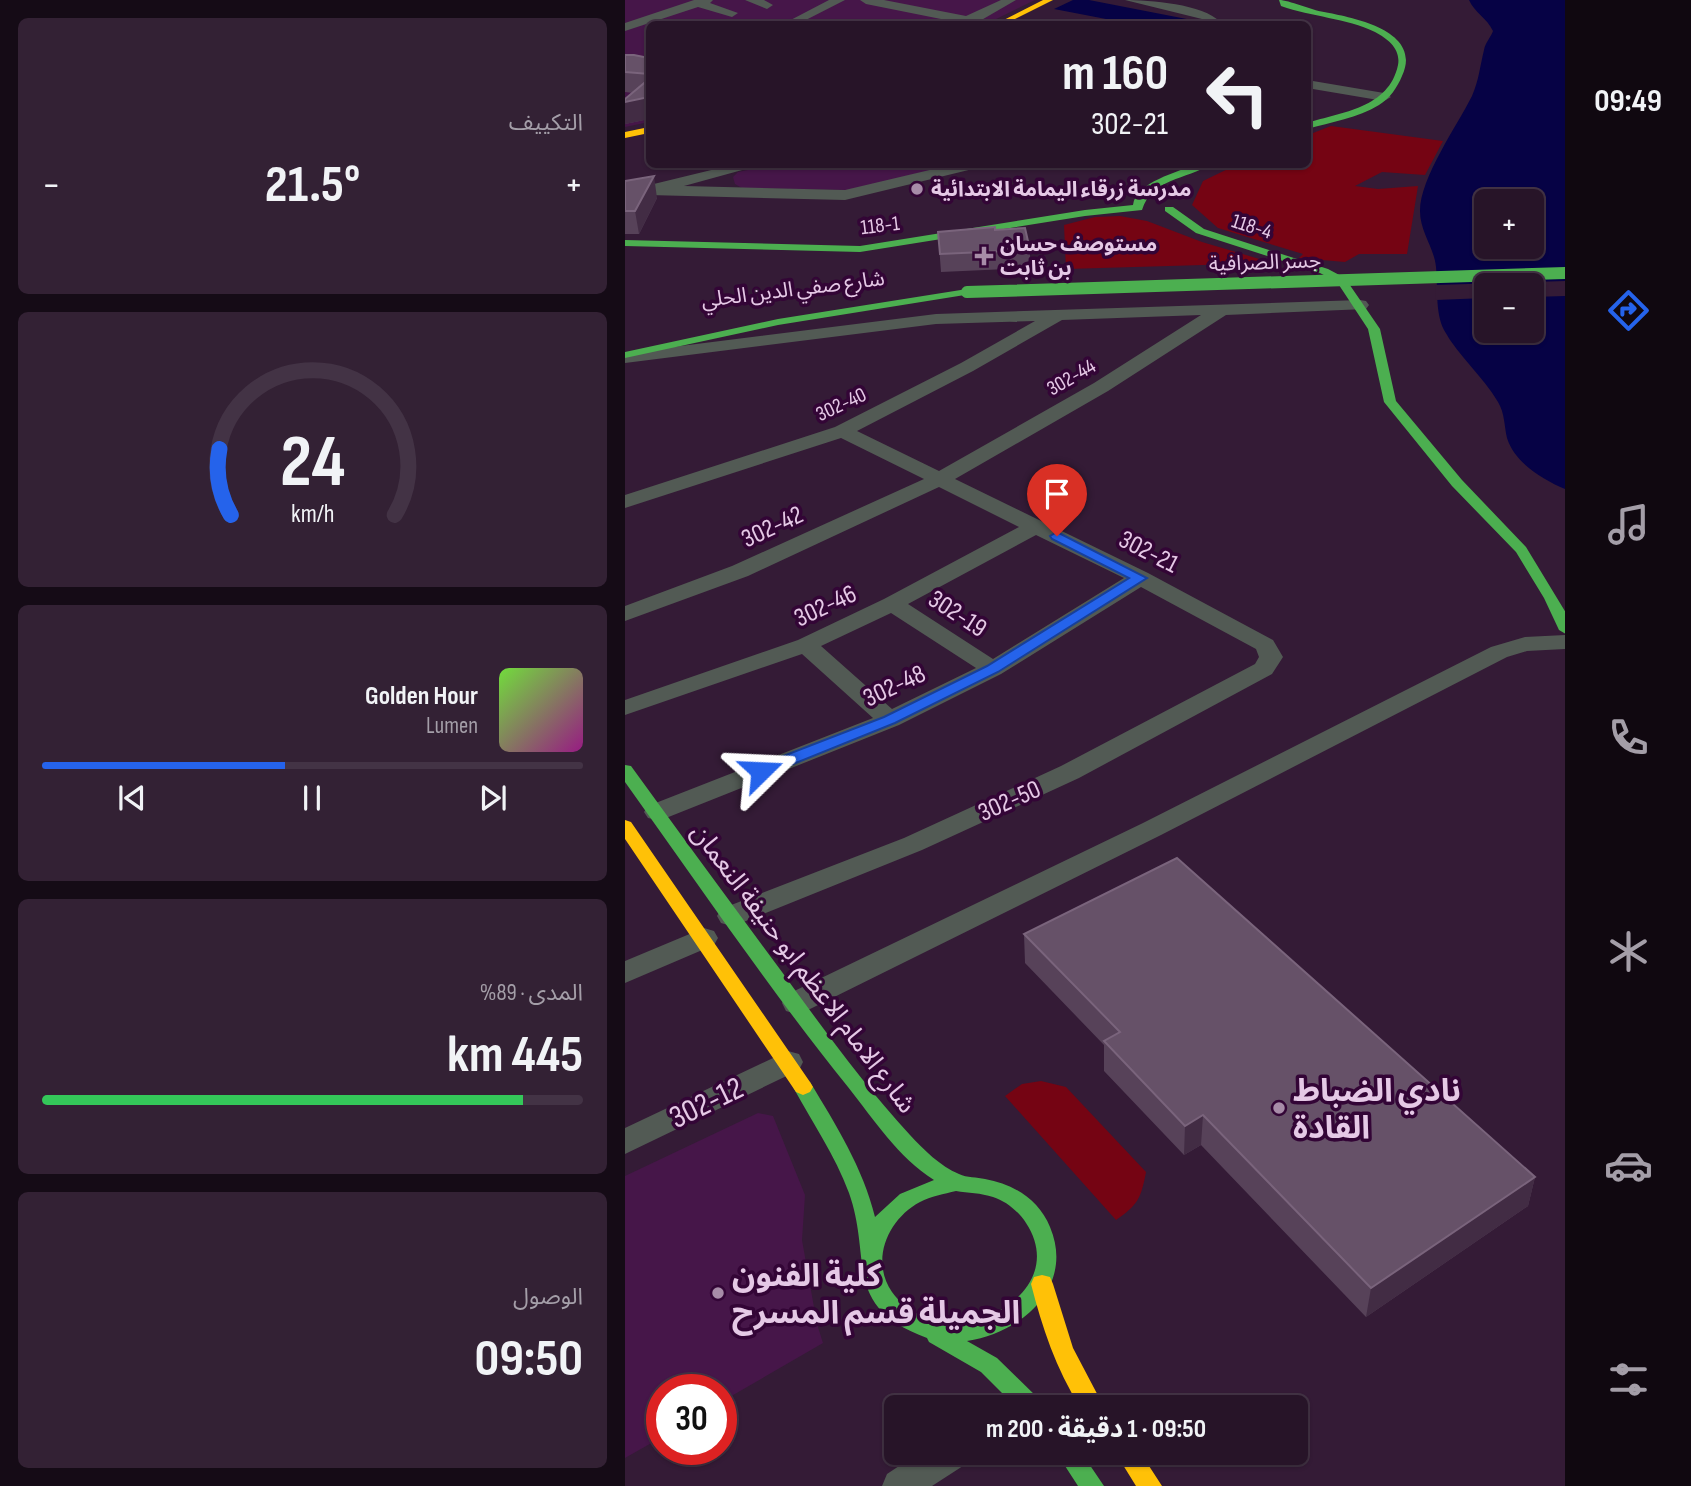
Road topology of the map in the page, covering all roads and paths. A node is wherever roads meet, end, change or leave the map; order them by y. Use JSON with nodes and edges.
{"nodes":[{"id":1,"x":751,"y":0,"type":"edge"},
{"id":2,"x":839,"y":0,"type":"edge"},
{"id":3,"x":866,"y":0,"type":"edge"},
{"id":4,"x":1010,"y":0,"type":"edge"},
{"id":5,"x":1049,"y":0,"type":"edge"},
{"id":6,"x":1131,"y":0,"type":"edge"},
{"id":7,"x":1283,"y":0,"type":"edge"},
{"id":8,"x":702,"y":2,"type":"edge"},
{"id":9,"x":767,"y":5,"type":"dead end"},
{"id":10,"x":732,"y":13,"type":"dead end"},
{"id":11,"x":795,"y":21,"type":"edge"},
{"id":12,"x":1006,"y":21,"type":"edge"},
{"id":13,"x":1213,"y":21,"type":"edge"},
{"id":14,"x":625,"y":27,"type":"edge"},
{"id":15,"x":1311,"y":86,"type":"edge"},
{"id":16,"x":1384,"y":97,"type":"junction"},
{"id":17,"x":1311,"y":124,"type":"edge"},
{"id":18,"x":646,"y":131,"type":"edge"},
{"id":19,"x":625,"y":135,"type":"edge"},
{"id":20,"x":740,"y":168,"type":"edge"},
{"id":21,"x":959,"y":168,"type":"edge"},
{"id":22,"x":1198,"y":168,"type":"edge"},
{"id":23,"x":1186,"y":173,"type":"junction"},
{"id":24,"x":647,"y":190,"type":"junction"},
{"id":25,"x":1146,"y":190,"type":"junction"},
{"id":26,"x":625,"y":195,"type":"edge"},
{"id":27,"x":1169,"y":207,"type":"junction"},
{"id":28,"x":1141,"y":209,"type":"junction"},
{"id":29,"x":1085,"y":213,"type":"junction"},
{"id":30,"x":1200,"y":231,"type":"junction"},
{"id":31,"x":625,"y":243,"type":"edge"},
{"id":32,"x":1565,"y":273,"type":"edge"},
{"id":33,"x":967,"y":292,"type":"junction"},
{"id":34,"x":1360,"y":305,"type":"junction"},
{"id":35,"x":1223,"y":309,"type":"junction"},
{"id":36,"x":1062,"y":313,"type":"junction"},
{"id":37,"x":694,"y":323,"type":"dead end"},
{"id":38,"x":625,"y":357,"type":"edge"},
{"id":39,"x":842,"y":431,"type":"junction"},
{"id":40,"x":938,"y":480,"type":"junction"},
{"id":41,"x":625,"y":502,"type":"edge"},
{"id":42,"x":1036,"y":526,"type":"junction"},
{"id":43,"x":1140,"y":578,"type":"junction"},
{"id":44,"x":892,"y":604,"type":"junction"},
{"id":45,"x":625,"y":614,"type":"edge"},
{"id":46,"x":1565,"y":630,"type":"edge"},
{"id":47,"x":1565,"y":642,"type":"edge"},
{"id":48,"x":806,"y":645,"type":"junction"},
{"id":49,"x":1271,"y":657,"type":"joint"},
{"id":50,"x":993,"y":669,"type":"junction"},
{"id":51,"x":625,"y":708,"type":"edge"},
{"id":52,"x":890,"y":720,"type":"junction"},
{"id":53,"x":627,"y":771,"type":"edge"},
{"id":54,"x":657,"y":812,"type":"junction"},
{"id":55,"x":625,"y":826,"type":"edge"},
{"id":56,"x":731,"y":916,"type":"junction"},
{"id":57,"x":704,"y":938,"type":"junction"},
{"id":58,"x":625,"y":972,"type":"edge"},
{"id":59,"x":796,"y":1003,"type":"junction"},
{"id":60,"x":788,"y":1062,"type":"junction"},
{"id":61,"x":625,"y":1142,"type":"edge"},
{"id":62,"x":956,"y":1182,"type":"junction"},
{"id":63,"x":872,"y":1246,"type":"junction"},
{"id":64,"x":1042,"y":1284,"type":"junction"},
{"id":65,"x":925,"y":1330,"type":"junction"},
{"id":66,"x":1019,"y":1395,"type":"edge"},
{"id":67,"x":1084,"y":1395,"type":"edge"},
{"id":68,"x":933,"y":1465,"type":"edge"},
{"id":69,"x":1077,"y":1465,"type":"edge"},
{"id":70,"x":1135,"y":1465,"type":"edge"},
{"id":71,"x":900,"y":1486,"type":"edge"},
{"id":72,"x":1092,"y":1486,"type":"edge"},
{"id":73,"x":1150,"y":1486,"type":"edge"}],
"edges":[{"from":1,"to":9,"type":"street"},
{"from":2,"to":11,"type":"street"},
{"from":3,"to":4,"type":"street"},
{"from":5,"to":12,"type":"street"},
{"from":6,"to":13,"type":"street"},
{"from":7,"to":16,"type":"street"},
{"from":8,"to":10,"type":"street"},
{"from":8,"to":14,"type":"street"},
{"from":15,"to":16,"type":"street"},
{"from":16,"to":17,"type":"street"},
{"from":18,"to":19,"type":"street"},
{"from":20,"to":24,"type":"street"},
{"from":21,"to":24,"type":"street"},
{"from":22,"to":23,"type":"street"},
{"from":23,"to":25,"type":"street"},
{"from":23,"to":27,"type":"street"},
{"from":24,"to":26,"type":"street"},
{"from":25,"to":28,"type":"street"},
{"from":25,"to":29,"type":"street"},
{"from":27,"to":28,"type":"street","name":"118-1"},
{"from":27,"to":30,"type":"street","name":"118-4"},
{"from":28,"to":29,"type":"street","name":"118-1"},
{"from":28,"to":30,"type":"street","name":"118-4"},
{"from":29,"to":31,"type":"street","name":"118-1"},
{"from":30,"to":34,"type":"street","name":"118-4"},
{"from":32,"to":33,"type":"street","name":"جسر الصرافية","bridge":true},
{"from":33,"to":37,"type":"street","name":"شارع صفي الدين الحلي"},
{"from":33,"to":38,"type":"street","name":"شارع صفي الدين الحلي"},
{"from":34,"to":35,"type":"street"},
{"from":34,"to":46,"type":"street","name":"118-4"},
{"from":35,"to":36,"type":"street"},
{"from":35,"to":40,"type":"street","name":"302-44"},
{"from":36,"to":38,"type":"street"},
{"from":36,"to":39,"type":"street","name":"302-40"},
{"from":39,"to":40,"type":"street","name":"302-21"},
{"from":39,"to":41,"type":"street","name":"302-40"},
{"from":40,"to":42,"type":"street","name":"302-21"},
{"from":40,"to":45,"type":"street","name":"302-42"},
{"from":42,"to":43,"type":"street","name":"302-21"},
{"from":42,"to":44,"type":"street","name":"302-46"},
{"from":43,"to":49,"type":"street","name":"302-21"},
{"from":43,"to":50,"type":"street","name":"302-48"},
{"from":44,"to":48,"type":"street","name":"302-46"},
{"from":44,"to":50,"type":"street","name":"302-19"},
{"from":47,"to":59,"type":"street"},
{"from":48,"to":51,"type":"street","name":"302-46"},
{"from":48,"to":52,"type":"street"},
{"from":49,"to":56,"type":"street","name":"302-50"},
{"from":50,"to":52,"type":"street","name":"302-48"},
{"from":52,"to":54,"type":"street","name":"302-48"},
{"from":53,"to":54,"type":"street","name":"شارع الامام الاعظم ابو حنيفة النعمان"},
{"from":54,"to":56,"type":"street","name":"شارع الامام الاعظم ابو حنيفة النعمان"},
{"from":55,"to":57,"type":"street"},
{"from":56,"to":59,"type":"street","name":"شارع الامام الاعظم ابو حنيفة النعمان"},
{"from":57,"to":58,"type":"street"},
{"from":57,"to":60,"type":"street"},
{"from":59,"to":62,"type":"street","name":"شارع الامام الاعظم ابو حنيفة النعمان"},
{"from":60,"to":61,"type":"street","name":"302-12"},
{"from":60,"to":63,"type":"street"},
{"from":62,"to":63,"type":"street"},
{"from":62,"to":64,"type":"street"},
{"from":63,"to":65,"type":"street"},
{"from":64,"to":65,"type":"street"},
{"from":64,"to":67,"type":"street"},
{"from":65,"to":66,"type":"street"},
{"from":68,"to":71,"type":"street"},
{"from":69,"to":72,"type":"street"},
{"from":70,"to":73,"type":"street"}]}
